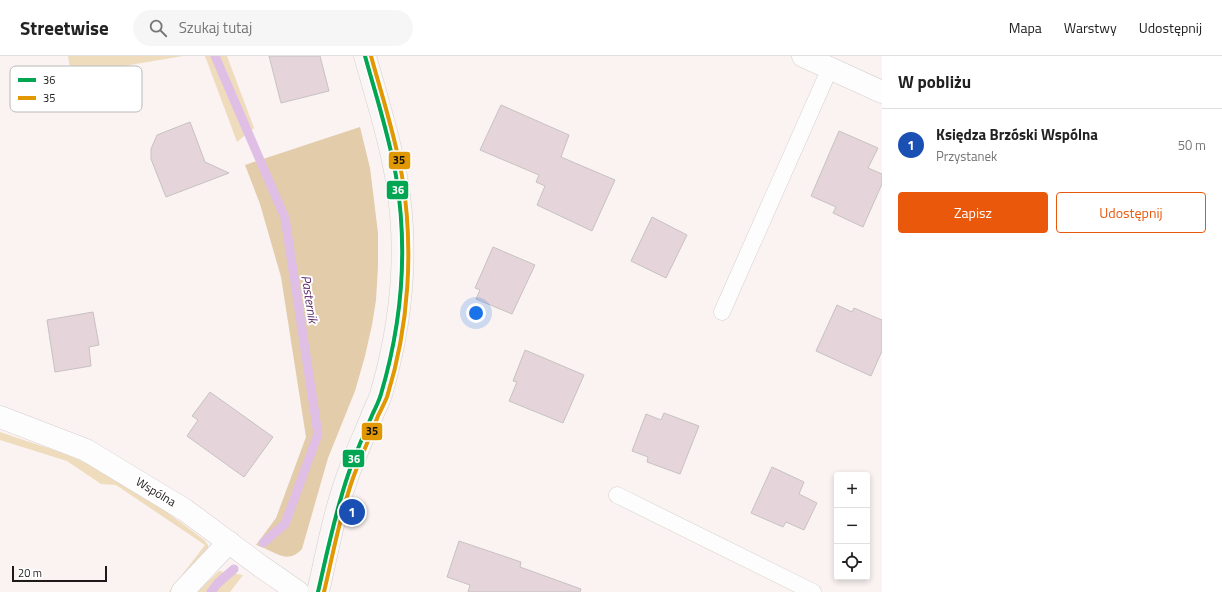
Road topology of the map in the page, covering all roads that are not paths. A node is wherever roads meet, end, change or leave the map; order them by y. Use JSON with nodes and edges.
{"nodes":[{"id":1,"x":365,"y":56,"type":"edge"},
{"id":2,"x":803,"y":56,"type":"edge"},
{"id":3,"x":830,"y":68,"type":"junction"},
{"id":4,"x":882,"y":92,"type":"edge"},
{"id":5,"x":722,"y":312,"type":"dead end"},
{"id":6,"x":0,"y":417,"type":"edge"},
{"id":7,"x":617,"y":495,"type":"dead end"},
{"id":8,"x":229,"y":542,"type":"junction"},
{"id":9,"x":182,"y":592,"type":"edge"},
{"id":10,"x":298,"y":592,"type":"edge"},
{"id":11,"x":318,"y":592,"type":"edge"},
{"id":12,"x":812,"y":592,"type":"edge"}],
"edges":[{"from":1,"to":11,"type":"street"},
{"from":2,"to":3,"type":"street"},
{"from":3,"to":4,"type":"street"},
{"from":3,"to":5,"type":"lane"},
{"from":6,"to":8,"type":"street","name":"Wspólna"},
{"from":7,"to":12,"type":"lane"},
{"from":8,"to":9,"type":"street"},
{"from":8,"to":10,"type":"street","name":"Wspólna"}]}
